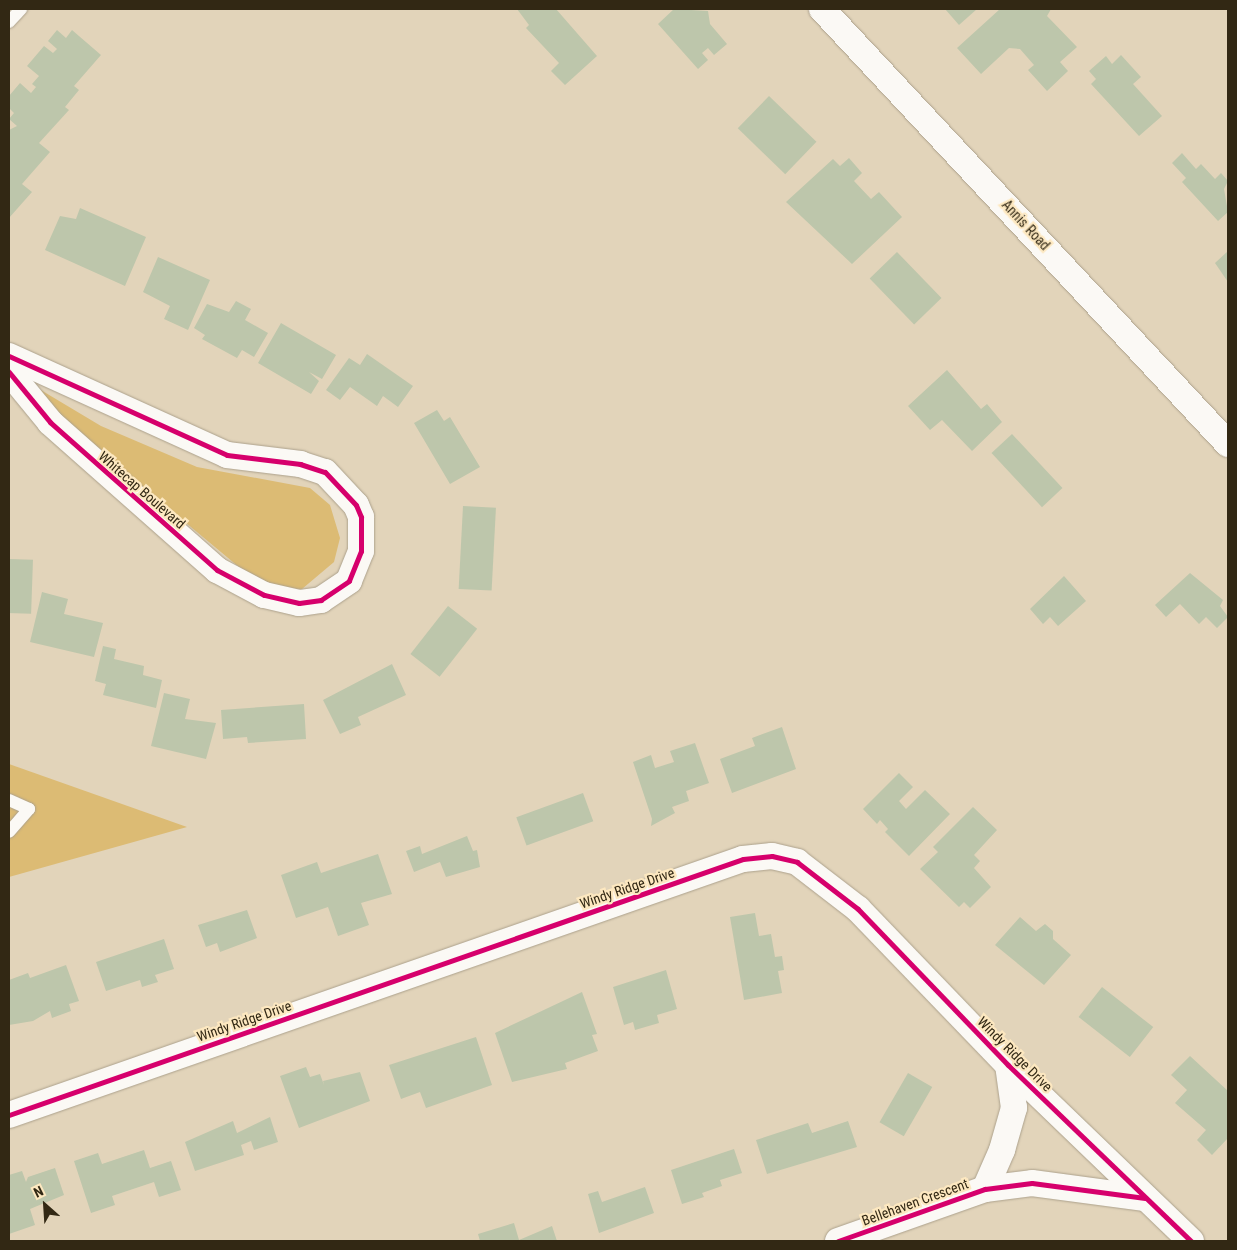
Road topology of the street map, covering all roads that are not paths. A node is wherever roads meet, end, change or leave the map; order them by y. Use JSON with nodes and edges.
{"nodes":[{"id":1,"x":21,"y":9,"type":"edge"},
{"id":2,"x":822,"y":9,"type":"edge"},
{"id":3,"x":9,"y":22,"type":"edge"},
{"id":4,"x":9,"y":356,"type":"edge"},
{"id":5,"x":9,"y":372,"type":"edge"},
{"id":6,"x":1228,"y":444,"type":"edge"},
{"id":7,"x":9,"y":800,"type":"edge"},
{"id":8,"x":9,"y":832,"type":"edge"},
{"id":9,"x":1008,"y":1065,"type":"junction"},
{"id":10,"x":9,"y":1115,"type":"edge"},
{"id":11,"x":985,"y":1189,"type":"junction"},
{"id":12,"x":1145,"y":1198,"type":"junction"},
{"id":13,"x":838,"y":1241,"type":"edge"},
{"id":14,"x":1191,"y":1241,"type":"edge"}],
"edges":[{"from":1,"to":3,"type":"lane"},
{"from":2,"to":6,"type":"street","name":"Annis Road"},
{"from":4,"to":5,"type":"street","name":"Whitecap Boulevard"},
{"from":7,"to":8,"type":"lane"},
{"from":9,"to":10,"type":"street","name":"Windy Ridge Drive"},
{"from":9,"to":11,"type":"street","name":"Windy Ridge Drive"},
{"from":9,"to":12,"type":"street","name":"Windy Ridge Drive"},
{"from":11,"to":12,"type":"street","name":"Bellehaven Crescent"},
{"from":11,"to":13,"type":"street","name":"Bellehaven Crescent"},
{"from":12,"to":14,"type":"street"}]}
